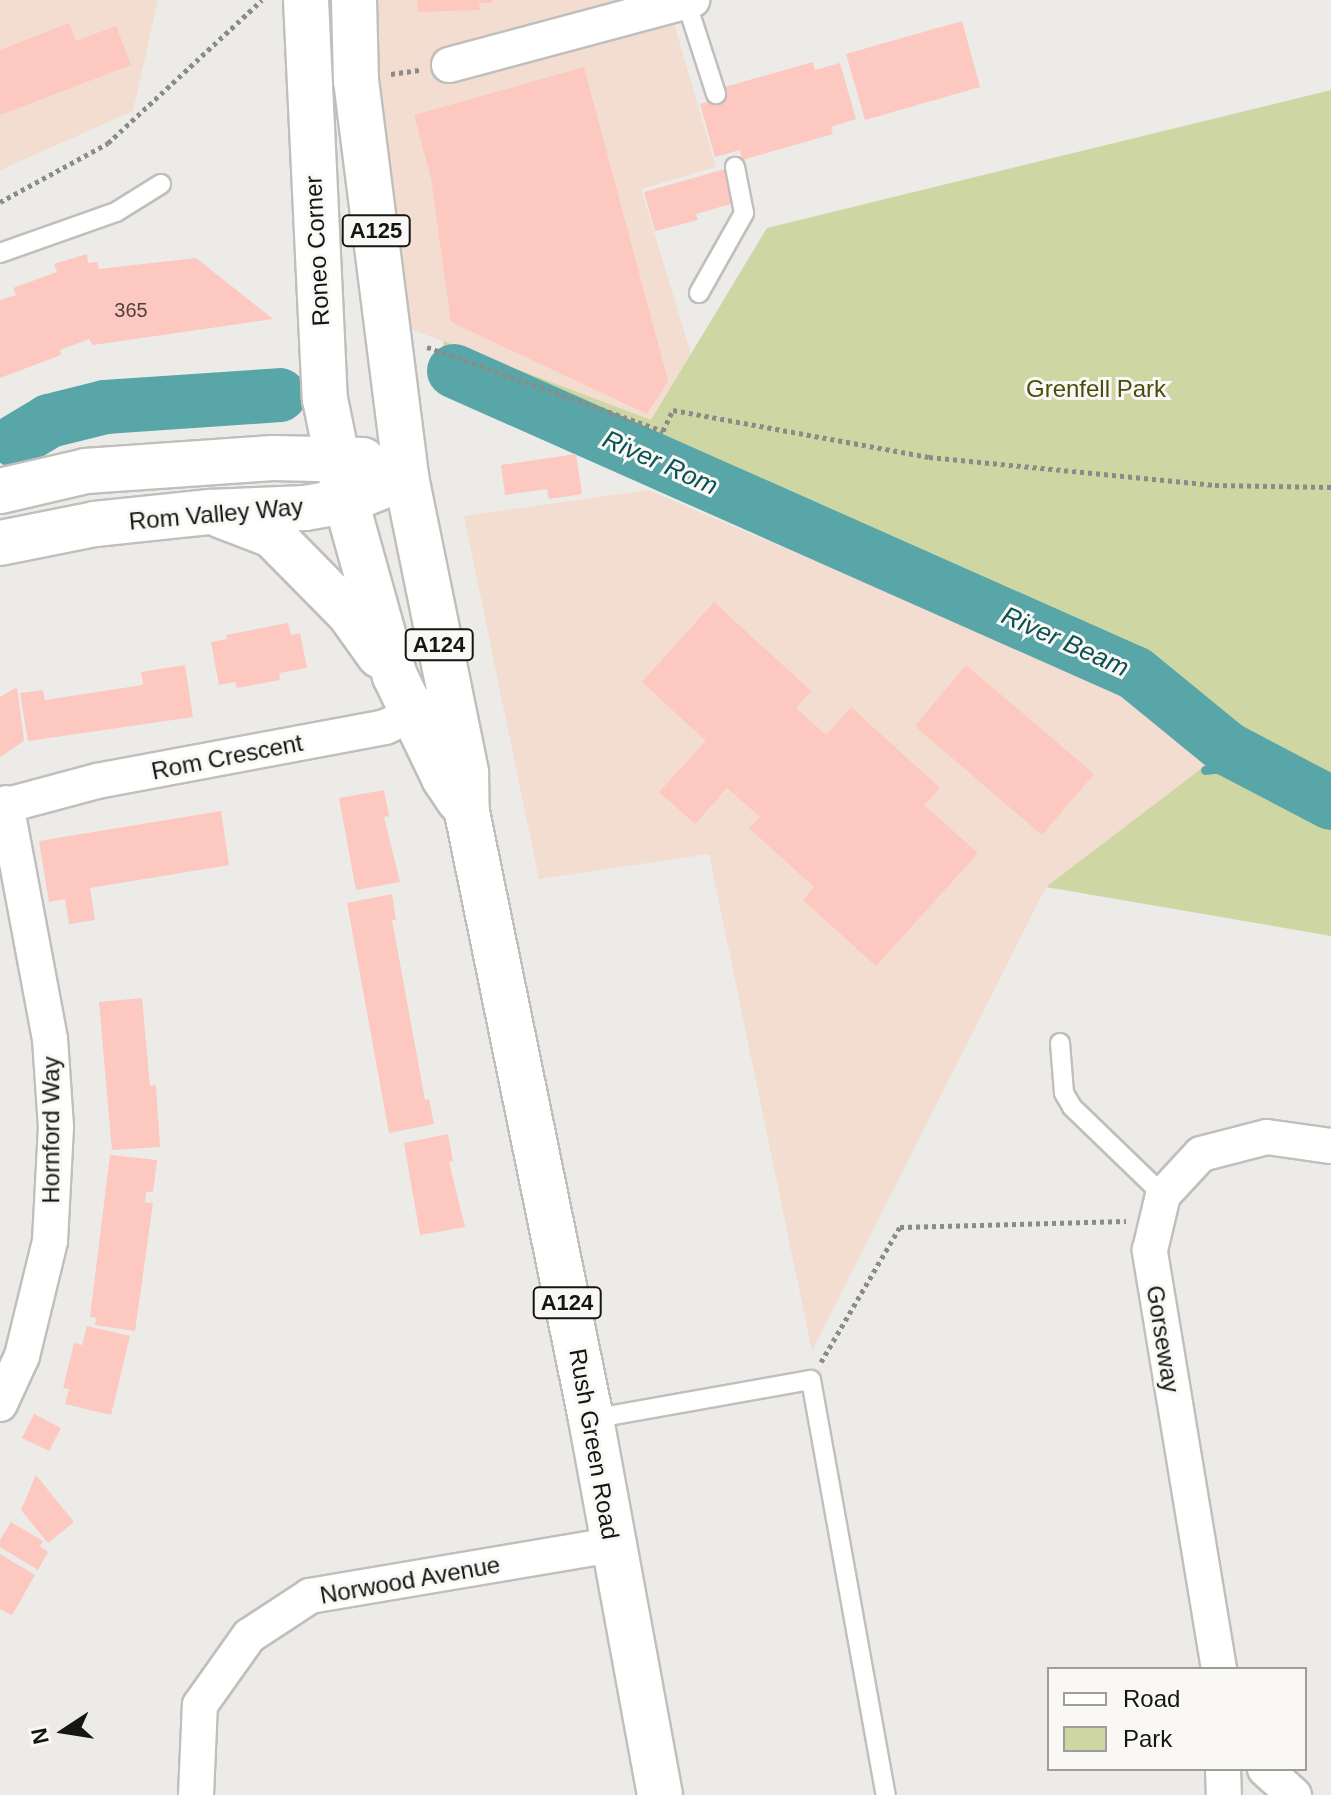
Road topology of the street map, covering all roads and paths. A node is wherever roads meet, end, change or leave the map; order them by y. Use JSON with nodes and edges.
{"nodes":[{"id":1,"x":262,"y":0,"type":"edge"},
{"id":2,"x":306,"y":0,"type":"edge"},
{"id":3,"x":354,"y":0,"type":"edge"},
{"id":4,"x":689,"y":1,"type":"edge"},
{"id":5,"x":449,"y":65,"type":"joint"},
{"id":6,"x":356,"y":80,"type":"junction"},
{"id":7,"x":716,"y":94,"type":"dead end"},
{"id":8,"x":735,"y":167,"type":"dead end"},
{"id":9,"x":161,"y":184,"type":"dead end"},
{"id":10,"x":0,"y":202,"type":"edge"},
{"id":11,"x":0,"y":253,"type":"edge"},
{"id":12,"x":699,"y":293,"type":"dead end"},
{"id":13,"x":388,"y":333,"type":"junction"},
{"id":14,"x":325,"y":399,"type":"junction"},
{"id":15,"x":273,"y":458,"type":"junction"},
{"id":16,"x":336,"y":458,"type":"junction"},
{"id":17,"x":405,"y":469,"type":"junction"},
{"id":18,"x":1331,"y":487,"type":"edge"},
{"id":19,"x":0,"y":491,"type":"edge"},
{"id":20,"x":346,"y":501,"type":"junction"},
{"id":21,"x":210,"y":512,"type":"junction"},
{"id":22,"x":8,"y":537,"type":"edge"},
{"id":23,"x":419,"y":696,"type":"junction"},
{"id":24,"x":3,"y":805,"type":"edge"},
{"id":25,"x":1060,"y":1043,"type":"dead end"},
{"id":26,"x":1331,"y":1146,"type":"edge"},
{"id":27,"x":1160,"y":1208,"type":"junction"},
{"id":28,"x":811,"y":1380,"type":"junction"},
{"id":29,"x":0,"y":1404,"type":"edge"},
{"id":30,"x":591,"y":1419,"type":"junction"},
{"id":31,"x":612,"y":1545,"type":"junction"},
{"id":32,"x":1219,"y":1667,"type":"edge"},
{"id":33,"x":1223,"y":1771,"type":"edge"},
{"id":34,"x":1267,"y":1771,"type":"edge"},
{"id":35,"x":196,"y":1795,"type":"edge"},
{"id":36,"x":660,"y":1795,"type":"edge"},
{"id":37,"x":886,"y":1795,"type":"edge"},
{"id":38,"x":1224,"y":1795,"type":"edge"},
{"id":39,"x":1294,"y":1795,"type":"edge"}],
"edges":[{"from":1,"to":10,"type":"path"},
{"from":2,"to":14,"type":"main road","name":"Roneo Corner","number":"A125"},
{"from":3,"to":6,"type":"main road","number":"A125"},
{"from":4,"to":5,"type":"street"},
{"from":4,"to":7,"type":"lane"},
{"from":5,"to":6,"type":"path"},
{"from":6,"to":13,"type":"main road","number":"A125"},
{"from":8,"to":12,"type":"lane"},
{"from":9,"to":11,"type":"lane"},
{"from":13,"to":17,"type":"main road","number":"A125"},
{"from":13,"to":18,"type":"path"},
{"from":14,"to":15,"type":"main road"},
{"from":14,"to":16,"type":"main road","name":"Roneo Corner","number":"A125"},
{"from":15,"to":16,"type":"main road","name":"Rom Valley Way"},
{"from":15,"to":19,"type":"main road","name":"Rom Valley Way"},
{"from":16,"to":17,"type":"main road","name":"Rom Valley Way"},
{"from":16,"to":20,"type":"main road","name":"Roneo Corner","number":"A125"},
{"from":17,"to":20,"type":"main road","name":"Rom Valley Way"},
{"from":17,"to":23,"type":"main road","name":"Rush Green Road","number":"A124"},
{"from":20,"to":21,"type":"main road","name":"Rom Valley Way"},
{"from":20,"to":23,"type":"main road","name":"Rush Green Road","number":"A124"},
{"from":21,"to":22,"type":"main road","name":"Rom Valley Way"},
{"from":21,"to":23,"type":"main road","name":"Rush Green Road","number":"A124"},
{"from":23,"to":24,"type":"street","name":"Rom Crescent"},
{"from":23,"to":30,"type":"main road","name":"Rush Green Road","number":"A124"},
{"from":24,"to":29,"type":"street","name":"Hornford Way"},
{"from":25,"to":27,"type":"lane"},
{"from":26,"to":27,"type":"street"},
{"from":27,"to":28,"type":"path"},
{"from":27,"to":32,"type":"street","name":"Gorseway"},
{"from":28,"to":30,"type":"lane"},
{"from":28,"to":37,"type":"lane"},
{"from":30,"to":31,"type":"main road","name":"Rush Green Road","number":"A124"},
{"from":31,"to":35,"type":"street","name":"Norwood Avenue"},
{"from":31,"to":36,"type":"main road","name":"Rush Green Road","number":"A124"},
{"from":33,"to":38,"type":"street"},
{"from":34,"to":39,"type":"street"}]}
